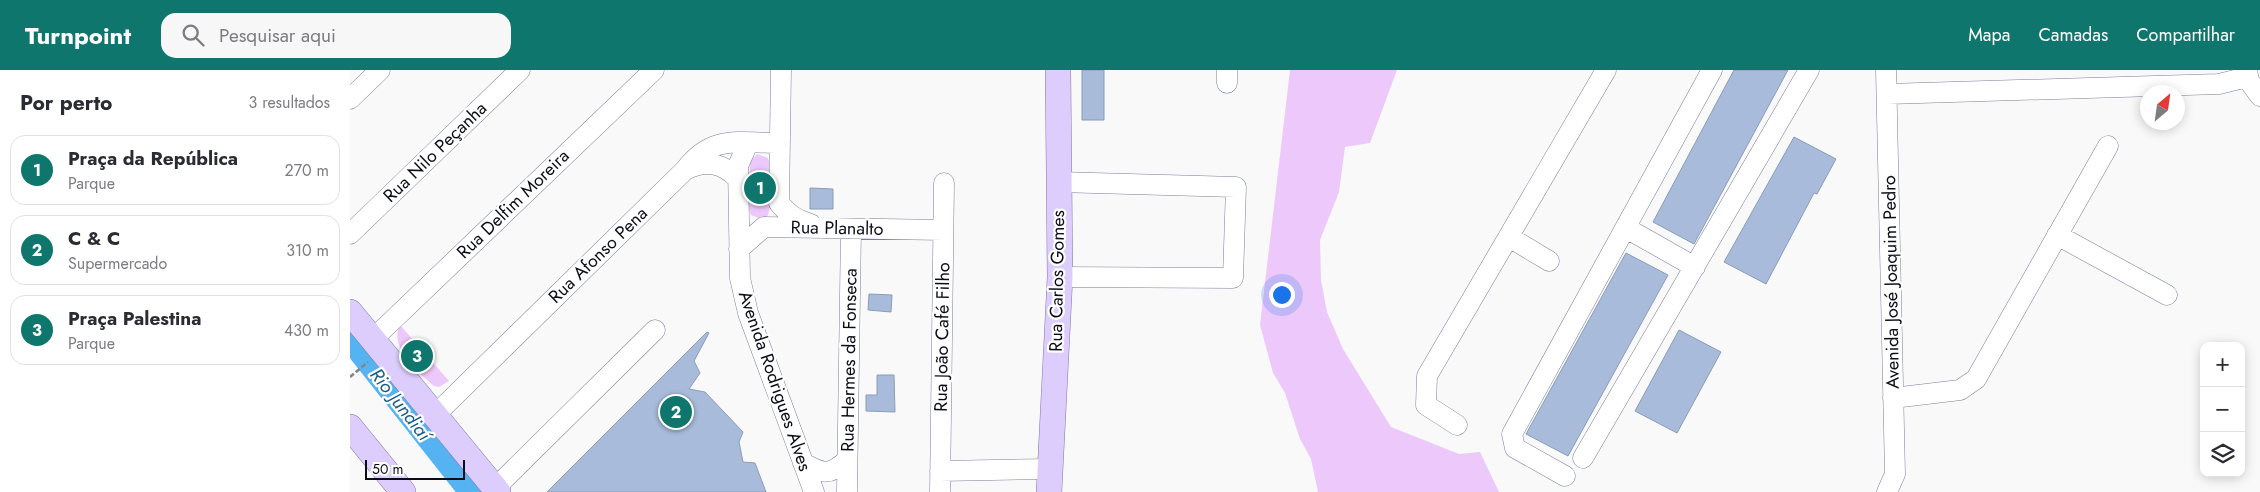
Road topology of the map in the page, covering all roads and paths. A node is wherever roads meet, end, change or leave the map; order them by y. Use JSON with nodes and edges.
{"nodes":[{"id":1,"x":380,"y":70,"type":"edge"},
{"id":2,"x":520,"y":70,"type":"edge"},
{"id":3,"x":654,"y":70,"type":"edge"},
{"id":4,"x":780,"y":70,"type":"edge"},
{"id":5,"x":1058,"y":70,"type":"edge"},
{"id":6,"x":1606,"y":70,"type":"edge"},
{"id":7,"x":1712,"y":70,"type":"edge"},
{"id":8,"x":1809,"y":70,"type":"edge"},
{"id":9,"x":1886,"y":70,"type":"edge"},
{"id":10,"x":2247,"y":73,"type":"edge"},
{"id":11,"x":1886,"y":94,"type":"junction"},
{"id":12,"x":2260,"y":96,"type":"edge"},
{"id":13,"x":350,"y":100,"type":"edge"},
{"id":14,"x":748,"y":143,"type":"junction"},
{"id":15,"x":779,"y":143,"type":"junction"},
{"id":16,"x":2108,"y":146,"type":"dead end"},
{"id":17,"x":685,"y":170,"type":"junction"},
{"id":18,"x":738,"y":179,"type":"junction"},
{"id":19,"x":1058,"y":182,"type":"junction"},
{"id":20,"x":944,"y":183,"type":"dead end"},
{"id":21,"x":779,"y":203,"type":"junction"},
{"id":22,"x":739,"y":214,"type":"junction"},
{"id":23,"x":764,"y":227,"type":"junction"},
{"id":24,"x":824,"y":228,"type":"junction"},
{"id":25,"x":1626,"y":228,"type":"junction"},
{"id":26,"x":851,"y":229,"type":"junction"},
{"id":27,"x":943,"y":230,"type":"junction"},
{"id":28,"x":350,"y":234,"type":"edge"},
{"id":29,"x":2058,"y":235,"type":"junction"},
{"id":30,"x":1508,"y":237,"type":"junction"},
{"id":31,"x":739,"y":249,"type":"junction"},
{"id":32,"x":1548,"y":261,"type":"dead end"},
{"id":33,"x":1695,"y":267,"type":"junction"},
{"id":34,"x":1060,"y":277,"type":"junction"},
{"id":35,"x":2167,"y":296,"type":"dead end"},
{"id":36,"x":350,"y":312,"type":"edge"},
{"id":37,"x":655,"y":330,"type":"dead end"},
{"id":38,"x":373,"y":349,"type":"junction"},
{"id":39,"x":350,"y":377,"type":"edge"},
{"id":40,"x":1893,"y":398,"type":"junction"},
{"id":41,"x":436,"y":414,"type":"junction"},
{"id":42,"x":1457,"y":425,"type":"dead end"},
{"id":43,"x":350,"y":426,"type":"edge"},
{"id":44,"x":1584,"y":458,"type":"dead end"},
{"id":45,"x":847,"y":460,"type":"junction"},
{"id":46,"x":803,"y":463,"type":"junction"},
{"id":47,"x":940,"y":471,"type":"junction"},
{"id":48,"x":1565,"y":476,"type":"dead end"},
{"id":49,"x":1049,"y":480,"type":"edge"},
{"id":50,"x":497,"y":490,"type":"edge"},
{"id":51,"x":403,"y":492,"type":"edge"},
{"id":52,"x":814,"y":492,"type":"edge"},
{"id":53,"x":847,"y":492,"type":"edge"},
{"id":54,"x":940,"y":492,"type":"edge"},
{"id":55,"x":1887,"y":492,"type":"edge"}],
"edges":[{"from":1,"to":13,"type":"street"},
{"from":2,"to":28,"type":"street","name":"Rua Nilo Peçanha"},
{"from":3,"to":38,"type":"street","name":"Rua Delfim Moreira"},
{"from":4,"to":15,"type":"street"},
{"from":5,"to":19,"type":"main road","name":"Rua Carlos Gomes"},
{"from":6,"to":30,"type":"street"},
{"from":7,"to":25,"type":"street"},
{"from":8,"to":33,"type":"street"},
{"from":9,"to":11,"type":"street","name":"Avenida José Joaquim Pedro"},
{"from":10,"to":11,"type":"street"},
{"from":10,"to":12,"type":"street"},
{"from":11,"to":40,"type":"street","name":"Avenida José Joaquim Pedro"},
{"from":14,"to":15,"type":"street","name":"Rua Afonso Pena"},
{"from":14,"to":17,"type":"street","name":"Rua Afonso Pena"},
{"from":14,"to":18,"type":"street","name":"Avenida Rodrigues Alves"},
{"from":15,"to":21,"type":"street"},
{"from":16,"to":29,"type":"street"},
{"from":17,"to":18,"type":"street"},
{"from":17,"to":41,"type":"street","name":"Rua Afonso Pena"},
{"from":18,"to":22,"type":"street","name":"Avenida Rodrigues Alves"},
{"from":19,"to":34,"type":"main road","name":"Rua Carlos Gomes"},
{"from":19,"to":34,"type":"street"},
{"from":20,"to":27,"type":"street","name":"Rua João Café Filho"},
{"from":21,"to":23,"type":"street"},
{"from":21,"to":24,"type":"street"},
{"from":22,"to":23,"type":"street","name":"Rua Planalto"},
{"from":22,"to":31,"type":"street","name":"Avenida Rodrigues Alves"},
{"from":23,"to":24,"type":"street","name":"Rua Planalto"},
{"from":23,"to":31,"type":"street"},
{"from":24,"to":26,"type":"street","name":"Rua Planalto"},
{"from":25,"to":33,"type":"street"},
{"from":25,"to":48,"type":"street"},
{"from":26,"to":27,"type":"street","name":"Rua Planalto"},
{"from":26,"to":45,"type":"street","name":"Rua Hermes da Fonseca"},
{"from":27,"to":47,"type":"street","name":"Rua João Café Filho"},
{"from":29,"to":35,"type":"street"},
{"from":29,"to":40,"type":"street"},
{"from":30,"to":32,"type":"street"},
{"from":30,"to":42,"type":"street"},
{"from":31,"to":46,"type":"street","name":"Avenida Rodrigues Alves"},
{"from":33,"to":44,"type":"street"},
{"from":34,"to":49,"type":"main road","name":"Rua Carlos Gomes"},
{"from":36,"to":38,"type":"main road"},
{"from":37,"to":50,"type":"street"},
{"from":38,"to":39,"type":"path"},
{"from":38,"to":41,"type":"main road"},
{"from":40,"to":55,"type":"street","name":"Avenida José Joaquim Pedro"},
{"from":41,"to":50,"type":"main road"},
{"from":43,"to":51,"type":"main road"},
{"from":45,"to":46,"type":"street"},
{"from":45,"to":53,"type":"street","name":"Rua Hermes da Fonseca"},
{"from":46,"to":52,"type":"street","name":"Avenida Rodrigues Alves"},
{"from":47,"to":49,"type":"street"},
{"from":47,"to":54,"type":"street","name":"Rua João Café Filho"}]}
